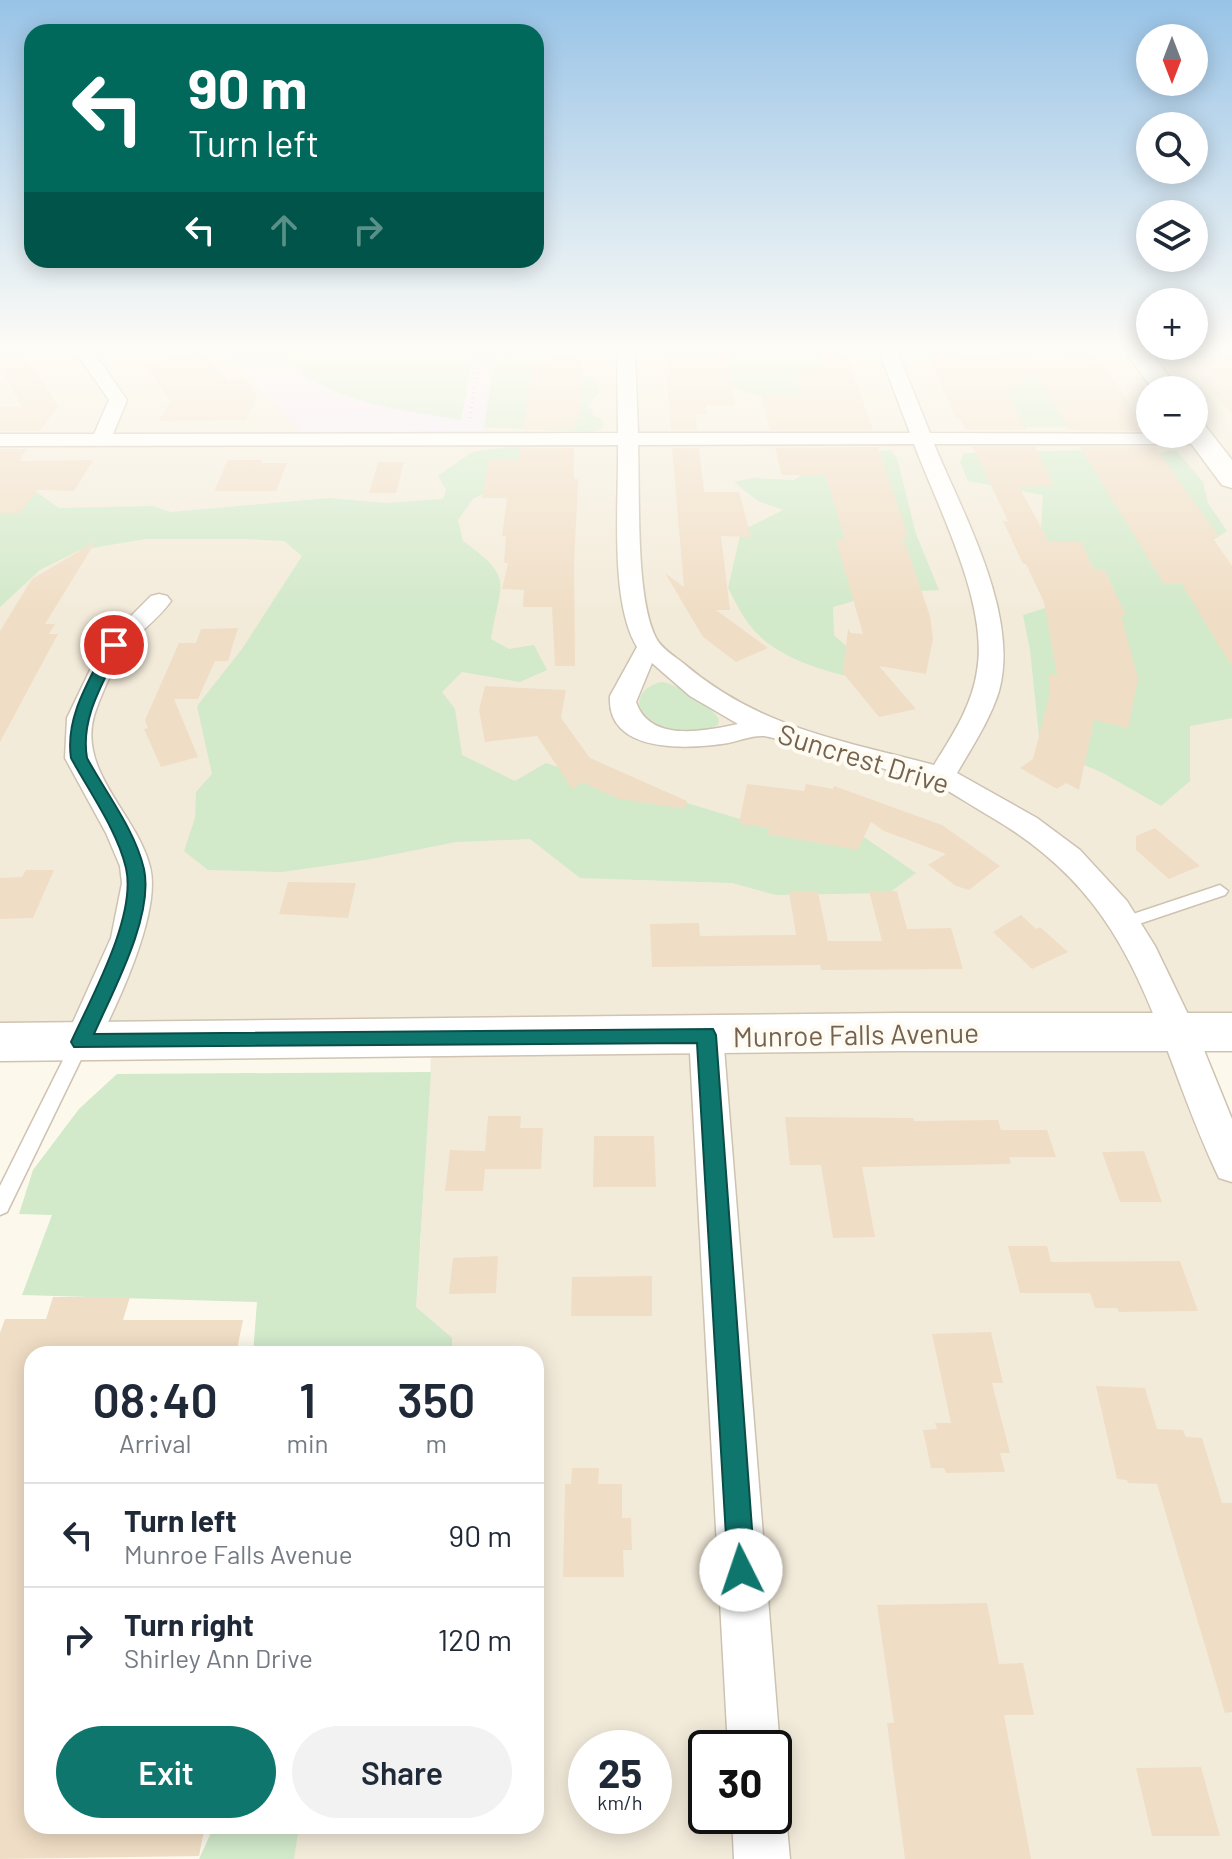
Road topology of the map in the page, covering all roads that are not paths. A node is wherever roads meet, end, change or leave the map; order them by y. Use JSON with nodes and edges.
{"nodes":[{"id":1,"x":922,"y":437,"type":"edge"},
{"id":2,"x":628,"y":438,"type":"junction"},
{"id":3,"x":701,"y":438,"type":"edge"},
{"id":4,"x":101,"y":439,"type":"joint"},
{"id":5,"x":0,"y":440,"type":"edge"},
{"id":6,"x":1208,"y":447,"type":"edge"},
{"id":7,"x":1232,"y":479,"type":"edge"},
{"id":8,"x":159,"y":601,"type":"dead end"},
{"id":9,"x":649,"y":647,"type":"junction"},
{"id":10,"x":766,"y":727,"type":"junction"},
{"id":11,"x":941,"y":776,"type":"junction"},
{"id":12,"x":1220,"y":891,"type":"dead end"},
{"id":13,"x":1124,"y":923,"type":"junction"},
{"id":14,"x":1232,"y":1032,"type":"edge"},
{"id":15,"x":1180,"y":1033,"type":"junction"},
{"id":16,"x":706,"y":1035,"type":"junction"},
{"id":17,"x":0,"y":1042,"type":"edge"},
{"id":18,"x":81,"y":1042,"type":"junction"},
{"id":19,"x":1232,"y":1165,"type":"edge"},
{"id":20,"x":0,"y":1206,"type":"edge"},
{"id":21,"x":753,"y":1730,"type":"edge"},
{"id":22,"x":760,"y":1834,"type":"edge"},
{"id":23,"x":762,"y":1859,"type":"edge"}],
"edges":[{"from":1,"to":11,"type":"street"},
{"from":2,"to":3,"type":"street"},
{"from":2,"to":4,"type":"street"},
{"from":2,"to":9,"type":"street","name":"Suncrest Drive"},
{"from":4,"to":5,"type":"street"},
{"from":6,"to":7,"type":"street"},
{"from":8,"to":18,"type":"street"},
{"from":9,"to":10,"type":"street","name":"Suncrest Drive"},
{"from":9,"to":10,"type":"street","name":"Suncrest Drive"},
{"from":10,"to":11,"type":"street","name":"Suncrest Drive"},
{"from":11,"to":13,"type":"street","name":"Suncrest Drive"},
{"from":12,"to":13,"type":"lane"},
{"from":13,"to":15,"type":"street","name":"Suncrest Drive"},
{"from":14,"to":15,"type":"street","name":"Munroe Falls Avenue"},
{"from":15,"to":16,"type":"street","name":"Munroe Falls Avenue"},
{"from":15,"to":19,"type":"street","name":"Suncrest Drive"},
{"from":16,"to":18,"type":"street","name":"Munroe Falls Avenue"},
{"from":16,"to":21,"type":"street"},
{"from":17,"to":18,"type":"street","name":"Munroe Falls Avenue"},
{"from":18,"to":20,"type":"lane"},
{"from":22,"to":23,"type":"street"}]}
